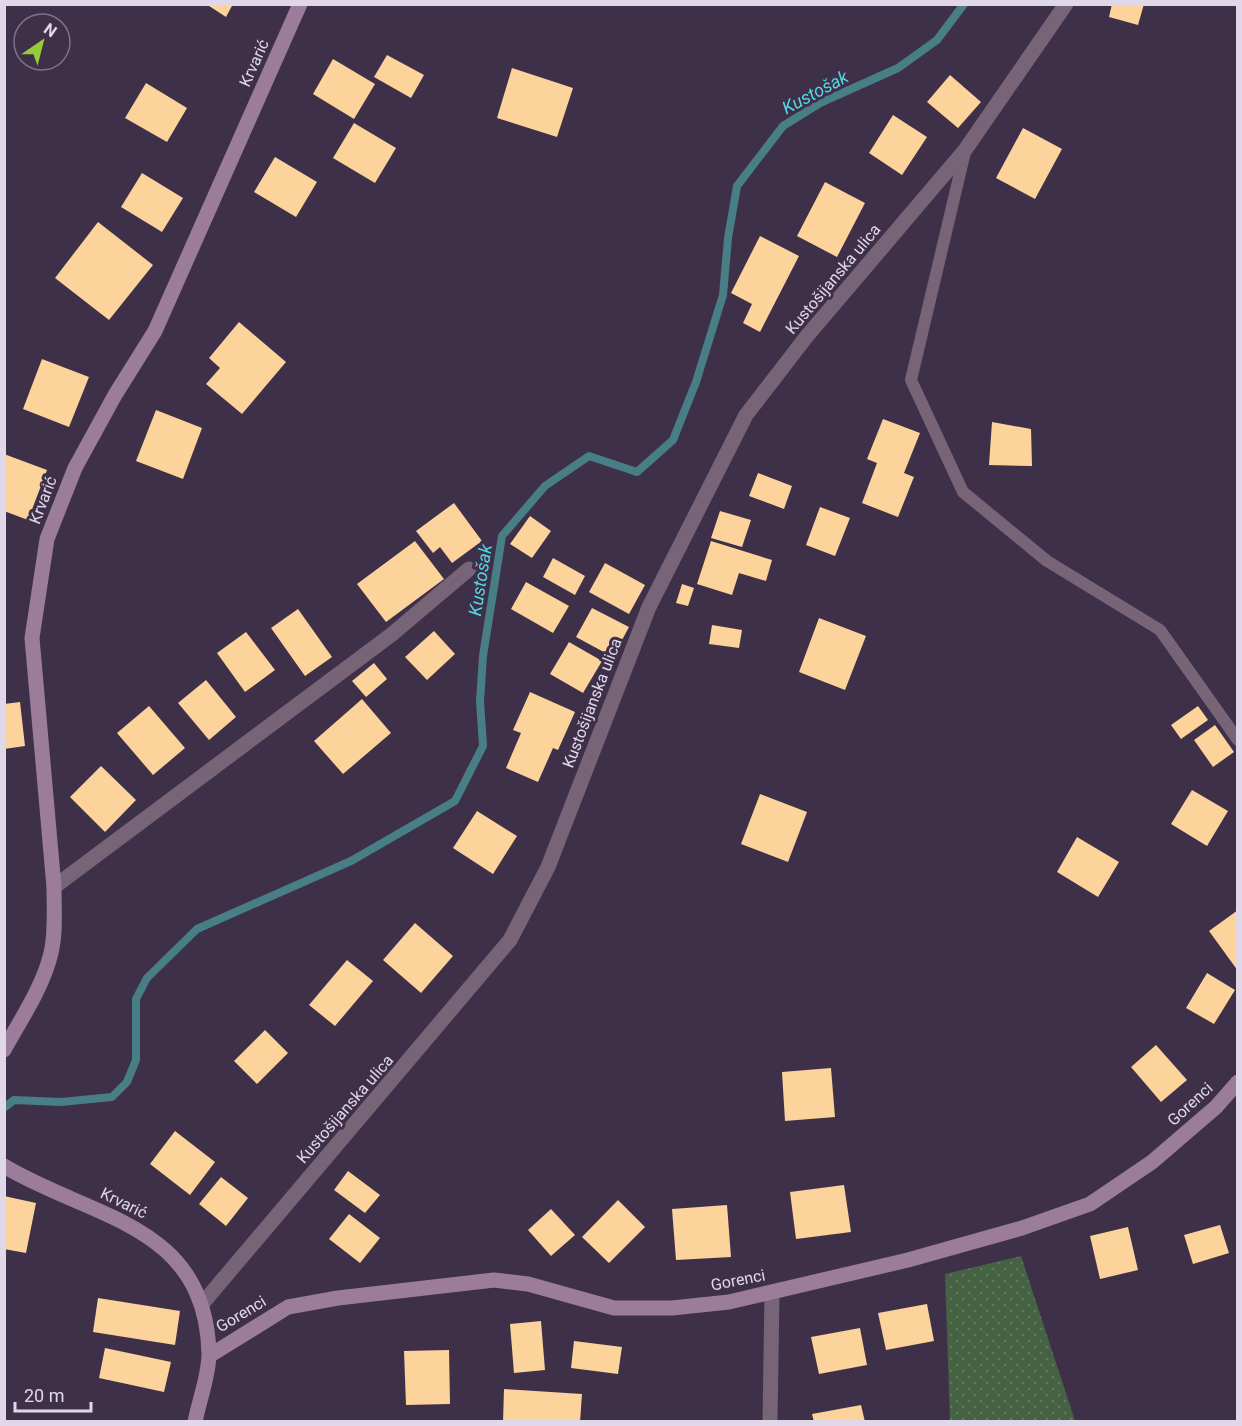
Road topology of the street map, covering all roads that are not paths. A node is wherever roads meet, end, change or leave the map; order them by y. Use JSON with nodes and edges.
{"nodes":[{"id":1,"x":300,"y":4,"type":"edge"},
{"id":2,"x":1066,"y":4,"type":"edge"},
{"id":3,"x":965,"y":150,"type":"junction"},
{"id":4,"x":469,"y":569,"type":"dead end"},
{"id":5,"x":1238,"y":740,"type":"edge"},
{"id":6,"x":54,"y":887,"type":"junction"},
{"id":7,"x":4,"y":1050,"type":"edge"},
{"id":8,"x":1238,"y":1082,"type":"edge"},
{"id":9,"x":4,"y":1166,"type":"edge"},
{"id":10,"x":772,"y":1292,"type":"junction"},
{"id":11,"x":202,"y":1304,"type":"junction"},
{"id":12,"x":209,"y":1356,"type":"junction"},
{"id":13,"x":195,"y":1422,"type":"edge"},
{"id":14,"x":770,"y":1422,"type":"edge"}],
"edges":[{"from":1,"to":6,"type":"street","name":"Krvarić"},
{"from":2,"to":3,"type":"street","name":"Kustošijanska ulica"},
{"from":3,"to":5,"type":"lane"},
{"from":3,"to":11,"type":"street","name":"Kustošijanska ulica"},
{"from":4,"to":6,"type":"street"},
{"from":6,"to":7,"type":"street","name":"Krvarić"},
{"from":8,"to":10,"type":"street","name":"Gorenci"},
{"from":9,"to":11,"type":"street","name":"Krvarić"},
{"from":10,"to":12,"type":"street","name":"Gorenci"},
{"from":10,"to":14,"type":"street"},
{"from":11,"to":12,"type":"street"},
{"from":12,"to":13,"type":"street"}]}
